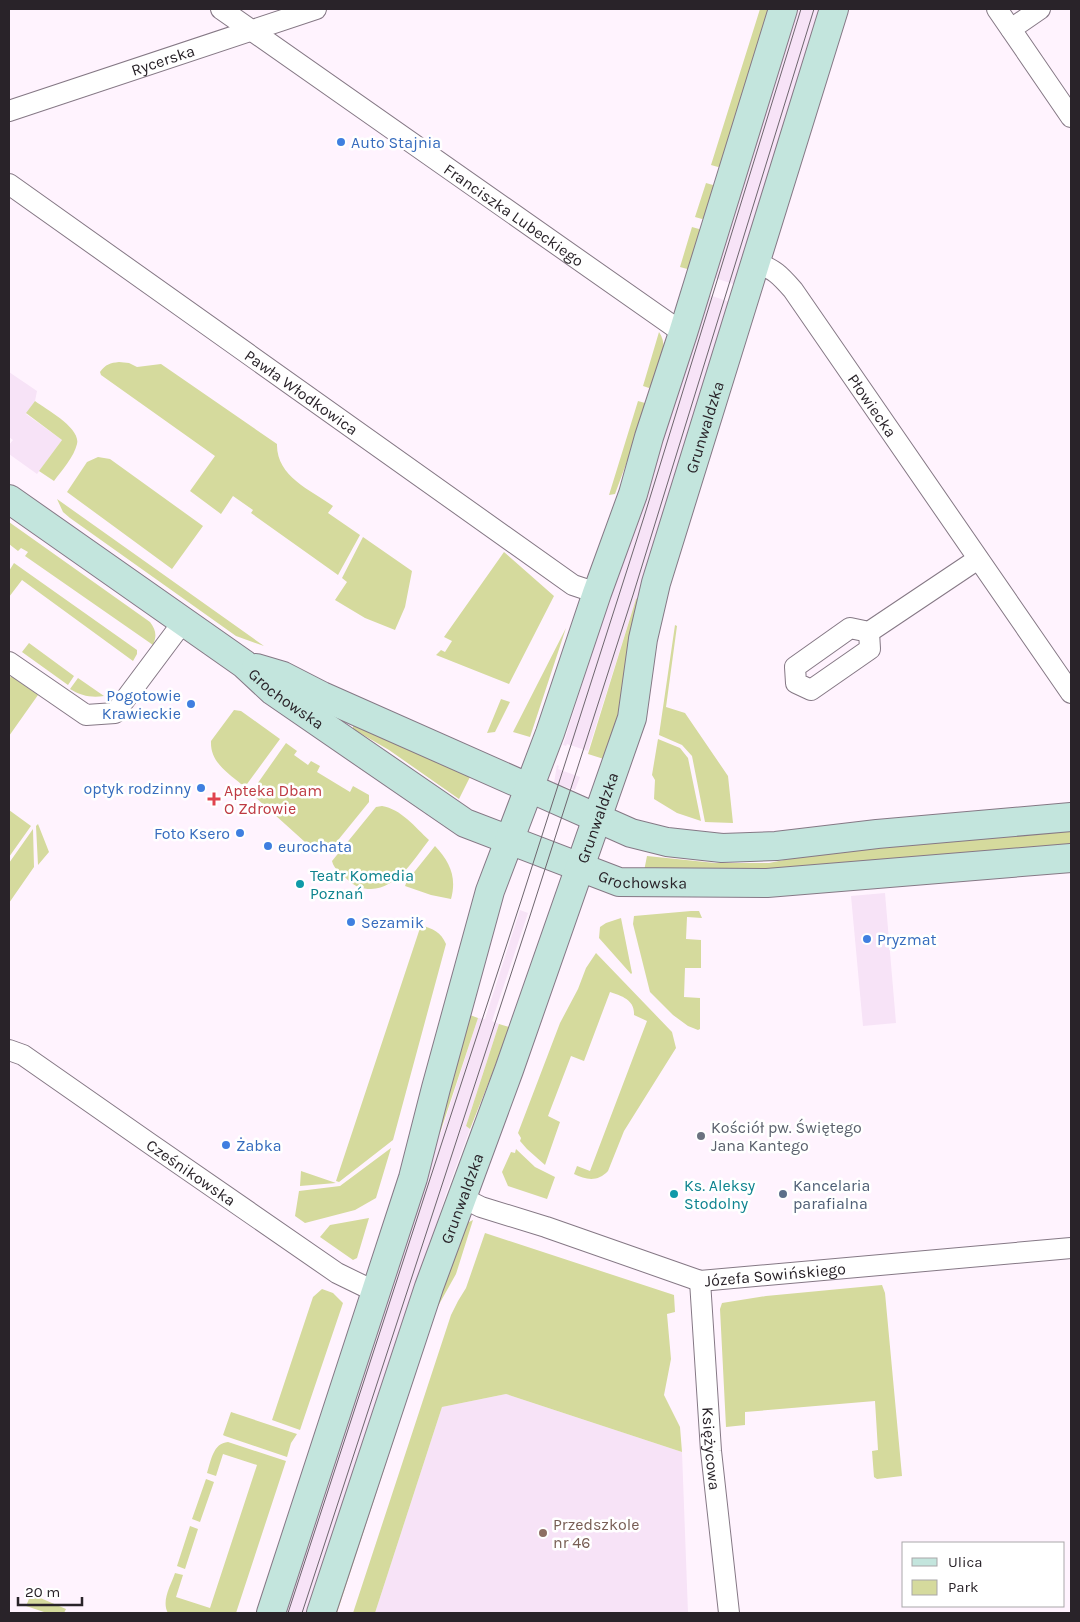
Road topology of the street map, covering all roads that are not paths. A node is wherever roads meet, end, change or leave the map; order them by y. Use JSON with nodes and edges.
{"nodes":[{"id":1,"x":221,"y":9,"type":"edge"},
{"id":2,"x":316,"y":9,"type":"edge"},
{"id":3,"x":783,"y":9,"type":"edge"},
{"id":4,"x":834,"y":9,"type":"edge"},
{"id":5,"x":997,"y":9,"type":"edge"},
{"id":6,"x":1040,"y":9,"type":"edge"},
{"id":7,"x":1012,"y":29,"type":"junction"},
{"id":8,"x":252,"y":30,"type":"junction"},
{"id":9,"x":9,"y":110,"type":"edge"},
{"id":10,"x":1071,"y":117,"type":"edge"},
{"id":11,"x":9,"y":184,"type":"edge"},
{"id":12,"x":755,"y":262,"type":"junction"},
{"id":13,"x":683,"y":333,"type":"junction"},
{"id":14,"x":9,"y":499,"type":"edge"},
{"id":15,"x":978,"y":559,"type":"junction"},
{"id":16,"x":597,"y":593,"type":"junction"},
{"id":17,"x":183,"y":622,"type":"junction"},
{"id":18,"x":869,"y":632,"type":"dead end"},
{"id":19,"x":9,"y":662,"type":"edge"},
{"id":20,"x":244,"y":664,"type":"junction"},
{"id":21,"x":1071,"y":693,"type":"edge"},
{"id":22,"x":529,"y":787,"type":"junction"},
{"id":23,"x":1071,"y":817,"type":"edge"},
{"id":24,"x":596,"y":818,"type":"junction"},
{"id":25,"x":510,"y":839,"type":"junction"},
{"id":26,"x":1071,"y":858,"type":"edge"},
{"id":27,"x":580,"y":867,"type":"junction"},
{"id":28,"x":9,"y":1050,"type":"edge"},
{"id":29,"x":461,"y":1197,"type":"junction"},
{"id":30,"x":1071,"y":1248,"type":"edge"},
{"id":31,"x":700,"y":1281,"type":"junction"},
{"id":32,"x":376,"y":1292,"type":"junction"},
{"id":33,"x":271,"y":1613,"type":"edge"},
{"id":34,"x":321,"y":1613,"type":"edge"},
{"id":35,"x":729,"y":1613,"type":"edge"}],
"edges":[{"from":1,"to":8,"type":"street","name":"Franciszka Lubeckiego"},
{"from":2,"to":8,"type":"street","name":"Rycerska"},
{"from":3,"to":13,"type":"street"},
{"from":4,"to":12,"type":"street","name":"Grunwaldzka"},
{"from":5,"to":7,"type":"street"},
{"from":6,"to":7,"type":"street"},
{"from":7,"to":10,"type":"street"},
{"from":8,"to":9,"type":"street","name":"Rycerska"},
{"from":8,"to":13,"type":"street","name":"Franciszka Lubeckiego"},
{"from":11,"to":16,"type":"street","name":"Pawła Włodkowica"},
{"from":12,"to":15,"type":"street","name":"Płowiecka"},
{"from":12,"to":24,"type":"street","name":"Grunwaldzka"},
{"from":13,"to":16,"type":"street"},
{"from":14,"to":17,"type":"street","name":"Grochowska"},
{"from":15,"to":18,"type":"street"},
{"from":15,"to":21,"type":"street","name":"Płowiecka"},
{"from":16,"to":22,"type":"street"},
{"from":17,"to":19,"type":"street"},
{"from":17,"to":20,"type":"street","name":"Grochowska"},
{"from":20,"to":22,"type":"street","name":"Grochowska"},
{"from":20,"to":25,"type":"street","name":"Grochowska"},
{"from":22,"to":24,"type":"street","name":"Grochowska"},
{"from":22,"to":25,"type":"street"},
{"from":23,"to":24,"type":"street","name":"Grochowska"},
{"from":24,"to":27,"type":"street","name":"Grunwaldzka"},
{"from":25,"to":27,"type":"street","name":"Grochowska"},
{"from":25,"to":32,"type":"street"},
{"from":26,"to":27,"type":"street","name":"Grochowska"},
{"from":27,"to":29,"type":"street","name":"Grunwaldzka"},
{"from":28,"to":32,"type":"street","name":"Cześnikowska"},
{"from":29,"to":31,"type":"street","name":"Józefa Sowińskiego"},
{"from":29,"to":34,"type":"street","name":"Grunwaldzka"},
{"from":30,"to":31,"type":"street","name":"Józefa Sowińskiego"},
{"from":31,"to":35,"type":"street","name":"Księżycowa"},
{"from":32,"to":33,"type":"street"}]}
